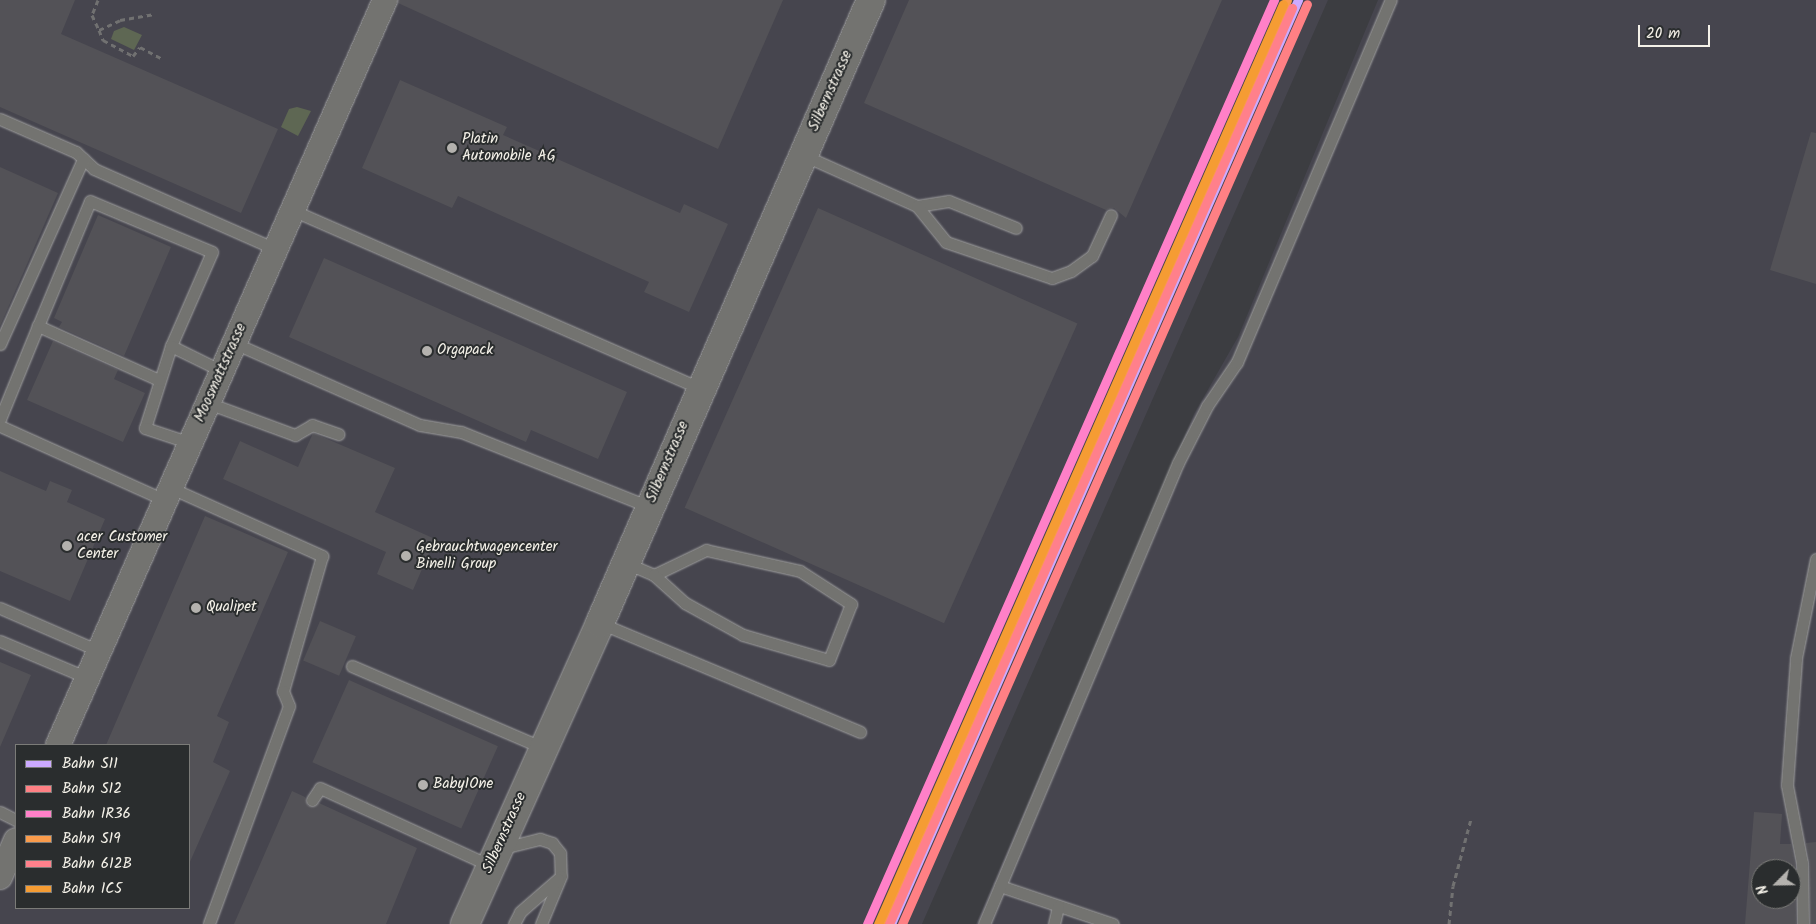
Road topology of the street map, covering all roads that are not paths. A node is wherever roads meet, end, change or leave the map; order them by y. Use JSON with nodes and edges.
{"nodes":[{"id":1,"x":385,"y":0,"type":"edge"},
{"id":2,"x":871,"y":0,"type":"edge"},
{"id":3,"x":1391,"y":0,"type":"edge"},
{"id":4,"x":0,"y":119,"type":"edge"},
{"id":5,"x":803,"y":155,"type":"junction"},
{"id":6,"x":84,"y":159,"type":"junction"},
{"id":7,"x":917,"y":206,"type":"junction"},
{"id":8,"x":292,"y":210,"type":"junction"},
{"id":9,"x":1111,"y":215,"type":"dead end"},
{"id":10,"x":1016,"y":228,"type":"dead end"},
{"id":11,"x":275,"y":249,"type":"junction"},
{"id":12,"x":4,"y":324,"type":"edge"},
{"id":13,"x":38,"y":326,"type":"junction"},
{"id":14,"x":234,"y":343,"type":"junction"},
{"id":15,"x":0,"y":344,"type":"edge"},
{"id":16,"x":171,"y":346,"type":"junction"},
{"id":17,"x":222,"y":371,"type":"junction"},
{"id":18,"x":159,"y":380,"type":"junction"},
{"id":19,"x":700,"y":388,"type":"junction"},
{"id":20,"x":208,"y":403,"type":"junction"},
{"id":21,"x":0,"y":419,"type":"edge"},
{"id":22,"x":0,"y":426,"type":"edge"},
{"id":23,"x":338,"y":434,"type":"dead end"},
{"id":24,"x":190,"y":443,"type":"junction"},
{"id":25,"x":168,"y":494,"type":"junction"},
{"id":26,"x":650,"y":507,"type":"junction"},
{"id":27,"x":1816,"y":559,"type":"edge"},
{"id":28,"x":626,"y":563,"type":"junction"},
{"id":29,"x":654,"y":574,"type":"junction"},
{"id":30,"x":0,"y":608,"type":"edge"},
{"id":31,"x":600,"y":623,"type":"junction"},
{"id":32,"x":0,"y":641,"type":"edge"},
{"id":33,"x":99,"y":651,"type":"junction"},
{"id":34,"x":352,"y":666,"type":"dead end"},
{"id":35,"x":88,"y":678,"type":"junction"},
{"id":36,"x":860,"y":732,"type":"dead end"},
{"id":37,"x":58,"y":744,"type":"edge"},
{"id":38,"x":543,"y":748,"type":"junction"},
{"id":39,"x":312,"y":800,"type":"dead end"},
{"id":40,"x":0,"y":812,"type":"edge"},
{"id":41,"x":15,"y":820,"type":"edge"},
{"id":42,"x":15,"y":842,"type":"edge"},
{"id":43,"x":494,"y":858,"type":"junction"},
{"id":44,"x":561,"y":876,"type":"junction"},
{"id":45,"x":0,"y":877,"type":"edge"},
{"id":46,"x":1000,"y":886,"type":"junction"},
{"id":47,"x":1058,"y":906,"type":"junction"},
{"id":48,"x":209,"y":924,"type":"edge"},
{"id":49,"x":465,"y":924,"type":"edge"},
{"id":50,"x":514,"y":924,"type":"edge"},
{"id":51,"x":541,"y":924,"type":"edge"},
{"id":52,"x":984,"y":924,"type":"edge"},
{"id":53,"x":1054,"y":924,"type":"edge"},
{"id":54,"x":1113,"y":924,"type":"edge"},
{"id":55,"x":1803,"y":924,"type":"edge"}],
"edges":[{"from":1,"to":8,"type":"street","name":"Moosmattstrasse"},
{"from":2,"to":5,"type":"street","name":"Silbernstrasse"},
{"from":3,"to":46,"type":"lane"},
{"from":4,"to":6,"type":"lane"},
{"from":5,"to":7,"type":"lane"},
{"from":5,"to":19,"type":"street","name":"Silbernstrasse"},
{"from":6,"to":11,"type":"lane"},
{"from":6,"to":12,"type":"lane"},
{"from":7,"to":9,"type":"lane"},
{"from":7,"to":10,"type":"lane"},
{"from":8,"to":11,"type":"street","name":"Moosmattstrasse"},
{"from":8,"to":19,"type":"lane"},
{"from":11,"to":14,"type":"street","name":"Moosmattstrasse"},
{"from":12,"to":15,"type":"lane"},
{"from":13,"to":16,"type":"lane"},
{"from":13,"to":18,"type":"lane"},
{"from":13,"to":21,"type":"lane"},
{"from":14,"to":17,"type":"street","name":"Moosmattstrasse"},
{"from":14,"to":26,"type":"lane"},
{"from":16,"to":17,"type":"lane"},
{"from":16,"to":18,"type":"lane"},
{"from":17,"to":20,"type":"street","name":"Moosmattstrasse"},
{"from":18,"to":24,"type":"lane"},
{"from":19,"to":26,"type":"street","name":"Silbernstrasse"},
{"from":20,"to":23,"type":"lane"},
{"from":20,"to":24,"type":"street","name":"Moosmattstrasse"},
{"from":22,"to":25,"type":"lane"},
{"from":24,"to":25,"type":"street","name":"Moosmattstrasse"},
{"from":25,"to":33,"type":"street","name":"Moosmattstrasse"},
{"from":25,"to":48,"type":"lane"},
{"from":26,"to":28,"type":"street","name":"Silbernstrasse"},
{"from":27,"to":55,"type":"lane"},
{"from":28,"to":29,"type":"lane"},
{"from":28,"to":31,"type":"street","name":"Silbernstrasse"},
{"from":29,"to":29,"type":"lane"},
{"from":30,"to":33,"type":"lane"},
{"from":31,"to":36,"type":"lane"},
{"from":31,"to":38,"type":"street","name":"Silbernstrasse"},
{"from":32,"to":35,"type":"lane"},
{"from":33,"to":35,"type":"street","name":"Moosmattstrasse"},
{"from":34,"to":38,"type":"lane"},
{"from":35,"to":37,"type":"street","name":"Moosmattstrasse"},
{"from":38,"to":43,"type":"street","name":"Silbernstrasse"},
{"from":39,"to":43,"type":"lane"},
{"from":40,"to":41,"type":"lane"},
{"from":42,"to":45,"type":"street"},
{"from":43,"to":44,"type":"lane"},
{"from":43,"to":49,"type":"street","name":"Silbernstrasse"},
{"from":44,"to":50,"type":"lane"},
{"from":44,"to":51,"type":"lane"},
{"from":46,"to":47,"type":"lane"},
{"from":46,"to":52,"type":"lane"},
{"from":47,"to":53,"type":"lane"},
{"from":47,"to":54,"type":"lane"}]}
